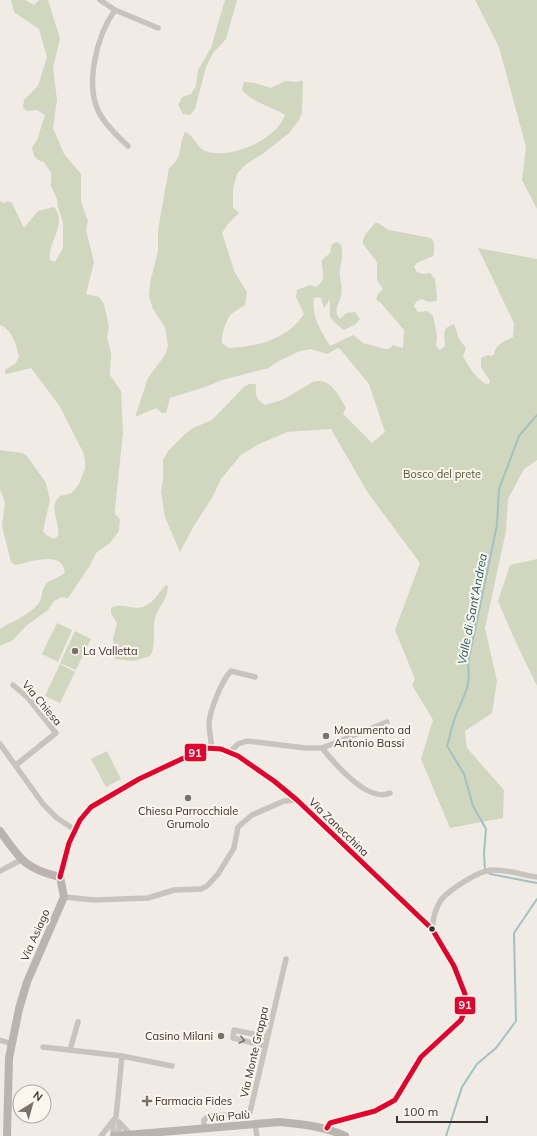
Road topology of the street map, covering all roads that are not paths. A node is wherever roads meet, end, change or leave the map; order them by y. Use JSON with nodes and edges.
{"nodes":[{"id":1,"x":100,"y":0,"type":"edge"},
{"id":2,"x":115,"y":10,"type":"junction"},
{"id":3,"x":158,"y":28,"type":"dead end"},
{"id":4,"x":128,"y":146,"type":"dead end"},
{"id":5,"x":255,"y":677,"type":"dead end"},
{"id":6,"x":13,"y":685,"type":"dead end"},
{"id":7,"x":387,"y":722,"type":"dead end"},
{"id":8,"x":0,"y":744,"type":"edge"},
{"id":9,"x":212,"y":748,"type":"junction"},
{"id":10,"x":322,"y":748,"type":"junction"},
{"id":11,"x":230,"y":752,"type":"junction"},
{"id":12,"x":16,"y":765,"type":"junction"},
{"id":13,"x":390,"y":794,"type":"dead end"},
{"id":14,"x":297,"y":800,"type":"junction"},
{"id":15,"x":75,"y":830,"type":"junction"},
{"id":16,"x":0,"y":831,"type":"edge"},
{"id":17,"x":20,"y":860,"type":"junction"},
{"id":18,"x":0,"y":871,"type":"edge"},
{"id":19,"x":537,"y":877,"type":"edge"},
{"id":20,"x":60,"y":878,"type":"junction"},
{"id":21,"x":64,"y":896,"type":"junction"},
{"id":22,"x":432,"y":929,"type":"junction"},
{"id":23,"x":286,"y":959,"type":"dead end"},
{"id":24,"x":78,"y":1022,"type":"dead end"},
{"id":25,"x":268,"y":1037,"type":"junction"},
{"id":26,"x":0,"y":1040,"type":"edge"},
{"id":27,"x":12,"y":1044,"type":"junction"},
{"id":28,"x":265,"y":1046,"type":"junction"},
{"id":29,"x":42,"y":1047,"type":"dead end"},
{"id":30,"x":70,"y":1050,"type":"junction"},
{"id":31,"x":122,"y":1056,"type":"junction"},
{"id":32,"x":172,"y":1066,"type":"dead end"},
{"id":33,"x":116,"y":1120,"type":"junction"},
{"id":34,"x":255,"y":1125,"type":"junction"},
{"id":35,"x":327,"y":1128,"type":"junction"},
{"id":36,"x":207,"y":1129,"type":"junction"},
{"id":37,"x":131,"y":1135,"type":"junction"},
{"id":38,"x":7,"y":1136,"type":"edge"},
{"id":39,"x":101,"y":1136,"type":"edge"},
{"id":40,"x":114,"y":1136,"type":"edge"},
{"id":41,"x":117,"y":1136,"type":"edge"},
{"id":42,"x":257,"y":1136,"type":"edge"},
{"id":43,"x":345,"y":1136,"type":"edge"}],
"edges":[{"from":1,"to":2,"type":"street"},
{"from":2,"to":3,"type":"street"},
{"from":2,"to":4,"type":"street"},
{"from":5,"to":9,"type":"street"},
{"from":6,"to":12,"type":"street","name":"Via Chiesa"},
{"from":7,"to":10,"type":"street"},
{"from":8,"to":12,"type":"street"},
{"from":9,"to":11,"type":"street"},
{"from":9,"to":15,"type":"street"},
{"from":10,"to":11,"type":"street"},
{"from":10,"to":13,"type":"street"},
{"from":11,"to":14,"type":"street"},
{"from":12,"to":15,"type":"street"},
{"from":14,"to":21,"type":"street","name":"Via Zanecchina"},
{"from":14,"to":22,"type":"street","name":"Via Zanecchina"},
{"from":15,"to":20,"type":"street"},
{"from":16,"to":17,"type":"street"},
{"from":17,"to":18,"type":"street"},
{"from":17,"to":20,"type":"street"},
{"from":19,"to":22,"type":"street"},
{"from":20,"to":21,"type":"street"},
{"from":21,"to":27,"type":"street","name":"Via Asiago"},
{"from":22,"to":35,"type":"street","name":"Via Zanecchina"},
{"from":23,"to":25,"type":"street","name":"Via Monte Grappa"},
{"from":24,"to":30,"type":"street"},
{"from":25,"to":28,"type":"street","name":"Via Monte Grappa"},
{"from":25,"to":28,"type":"street","one_way":true},
{"from":26,"to":27,"type":"street"},
{"from":27,"to":38,"type":"street","name":"Via Asiago"},
{"from":28,"to":36,"type":"street","name":"Via Monte Grappa"},
{"from":29,"to":30,"type":"street"},
{"from":30,"to":31,"type":"street"},
{"from":31,"to":32,"type":"street"},
{"from":31,"to":33,"type":"street"},
{"from":33,"to":37,"type":"street"},
{"from":33,"to":39,"type":"street"},
{"from":33,"to":41,"type":"street"},
{"from":34,"to":35,"type":"street","name":"Via Palù"},
{"from":34,"to":36,"type":"street","name":"Via Palù"},
{"from":34,"to":42,"type":"street"},
{"from":35,"to":43,"type":"street","name":"Via Palù"},
{"from":36,"to":37,"type":"street","name":"Via Palù"},
{"from":37,"to":41,"type":"street","name":"Via Palù"},
{"from":40,"to":41,"type":"street","name":"Via Palù"}]}
